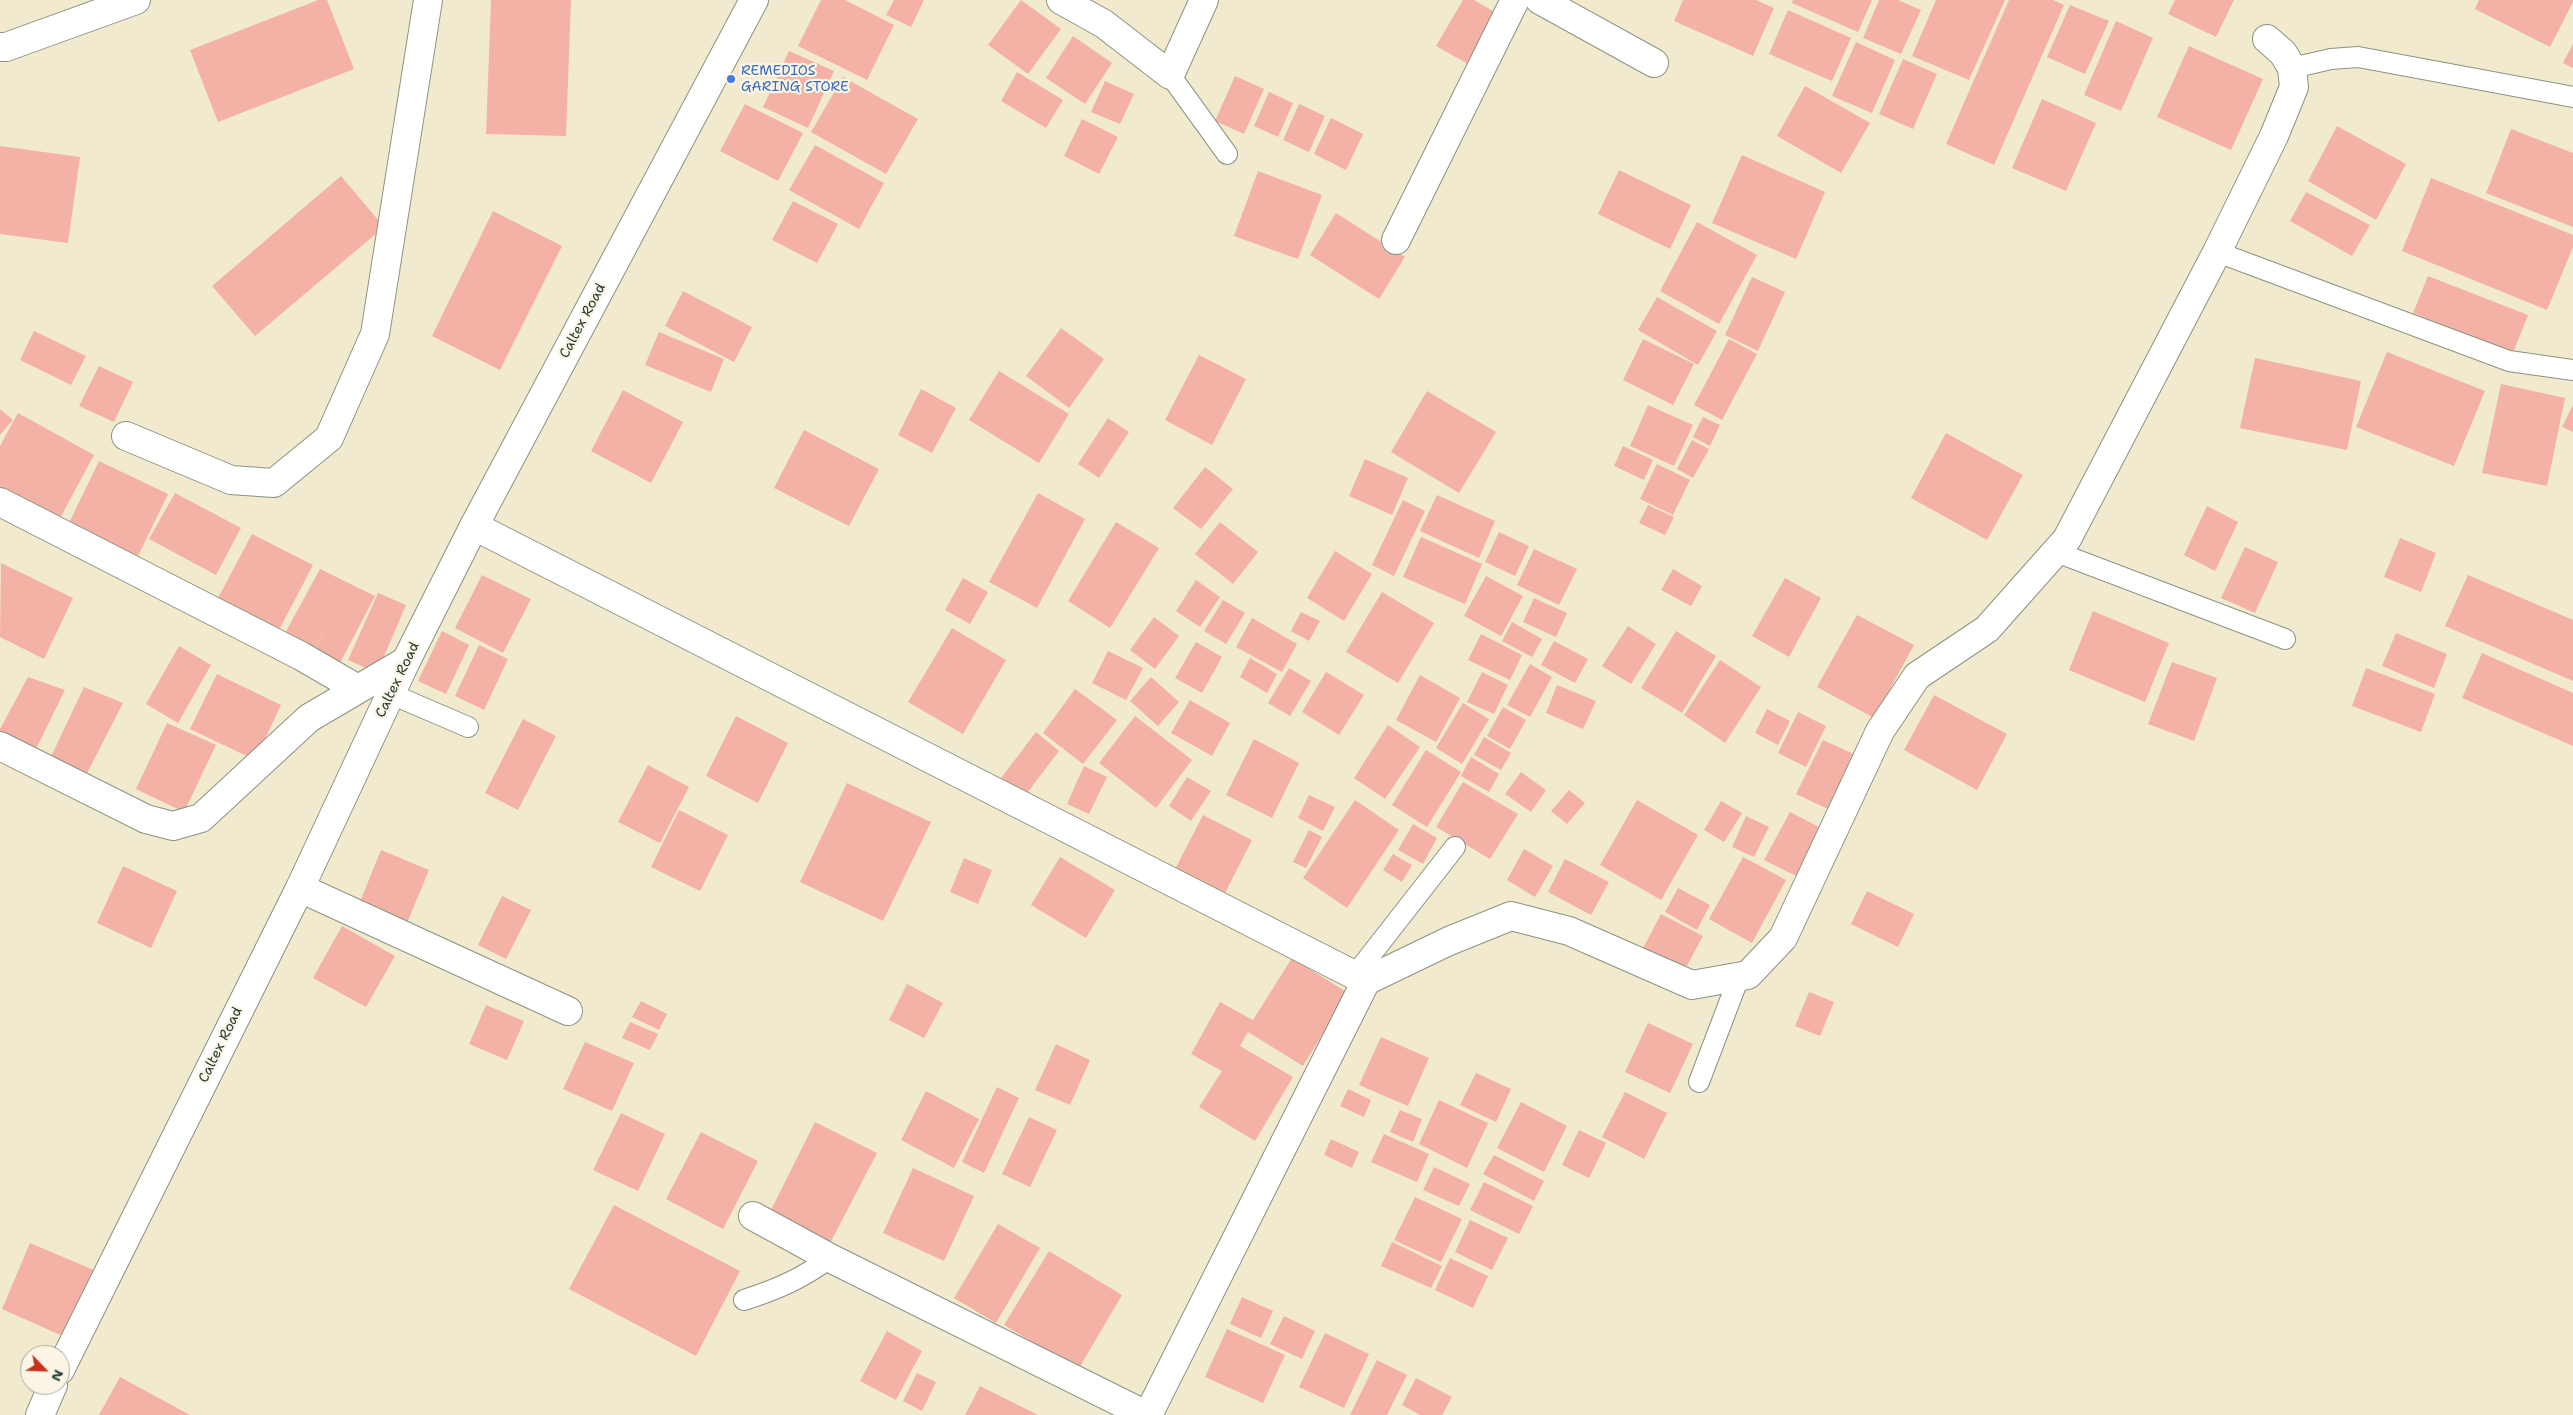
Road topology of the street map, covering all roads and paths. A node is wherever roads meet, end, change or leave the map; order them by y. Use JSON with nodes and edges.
{"nodes":[{"id":1,"x":136,"y":0,"type":"edge"},
{"id":2,"x":428,"y":0,"type":"edge"},
{"id":3,"x":754,"y":0,"type":"edge"},
{"id":4,"x":1060,"y":0,"type":"edge"},
{"id":5,"x":1204,"y":0,"type":"edge"},
{"id":6,"x":1515,"y":0,"type":"edge"},
{"id":7,"x":1540,"y":0,"type":"edge"},
{"id":8,"x":2267,"y":39,"type":"dead end"},
{"id":9,"x":0,"y":47,"type":"edge"},
{"id":10,"x":1654,"y":63,"type":"dead end"},
{"id":11,"x":2292,"y":68,"type":"junction"},
{"id":12,"x":1170,"y":74,"type":"junction"},
{"id":13,"x":2573,"y":97,"type":"edge"},
{"id":14,"x":1227,"y":154,"type":"dead end"},
{"id":15,"x":1396,"y":240,"type":"dead end"},
{"id":16,"x":2217,"y":252,"type":"junction"},
{"id":17,"x":2573,"y":370,"type":"edge"},
{"id":18,"x":126,"y":436,"type":"dead end"},
{"id":19,"x":0,"y":502,"type":"edge"},
{"id":20,"x":474,"y":526,"type":"junction"},
{"id":21,"x":2056,"y":552,"type":"junction"},
{"id":22,"x":2285,"y":639,"type":"dead end"},
{"id":23,"x":406,"y":661,"type":"junction"},
{"id":24,"x":358,"y":689,"type":"junction"},
{"id":25,"x":391,"y":694,"type":"junction"},
{"id":26,"x":468,"y":727,"type":"dead end"},
{"id":27,"x":0,"y":746,"type":"edge"},
{"id":28,"x":1455,"y":847,"type":"dead end"},
{"id":29,"x":300,"y":888,"type":"junction"},
{"id":30,"x":1739,"y":977,"type":"junction"},
{"id":31,"x":1361,"y":978,"type":"junction"},
{"id":32,"x":568,"y":1011,"type":"dead end"},
{"id":33,"x":1700,"y":1082,"type":"dead end"},
{"id":34,"x":753,"y":1216,"type":"dead end"},
{"id":35,"x":830,"y":1258,"type":"junction"},
{"id":36,"x":744,"y":1300,"type":"dead end"},
{"id":37,"x":70,"y":1350,"type":"edge"},
{"id":38,"x":49,"y":1395,"type":"edge"},
{"id":39,"x":40,"y":1415,"type":"edge"},
{"id":40,"x":1147,"y":1415,"type":"edge"}],
"edges":[{"from":1,"to":9,"type":"street"},
{"from":2,"to":18,"type":"street"},
{"from":3,"to":20,"type":"street","name":"Caltex Road"},
{"from":4,"to":12,"type":"street"},
{"from":5,"to":12,"type":"street"},
{"from":6,"to":15,"type":"street"},
{"from":7,"to":10,"type":"street"},
{"from":8,"to":11,"type":"street"},
{"from":11,"to":13,"type":"lane"},
{"from":11,"to":16,"type":"street"},
{"from":12,"to":14,"type":"lane"},
{"from":16,"to":17,"type":"lane"},
{"from":16,"to":21,"type":"street"},
{"from":19,"to":24,"type":"street"},
{"from":20,"to":23,"type":"street","name":"Caltex Road"},
{"from":20,"to":31,"type":"street"},
{"from":21,"to":22,"type":"lane"},
{"from":21,"to":30,"type":"street"},
{"from":23,"to":24,"type":"street"},
{"from":23,"to":25,"type":"street","name":"Caltex Road"},
{"from":24,"to":27,"type":"street"},
{"from":25,"to":26,"type":"lane"},
{"from":25,"to":29,"type":"street","name":"Caltex Road"},
{"from":28,"to":31,"type":"lane"},
{"from":29,"to":32,"type":"street"},
{"from":29,"to":37,"type":"street","name":"Caltex Road"},
{"from":30,"to":31,"type":"street"},
{"from":30,"to":33,"type":"lane"},
{"from":31,"to":40,"type":"street"},
{"from":34,"to":35,"type":"street"},
{"from":35,"to":36,"type":"lane"},
{"from":35,"to":40,"type":"street"},
{"from":38,"to":39,"type":"street"}]}
